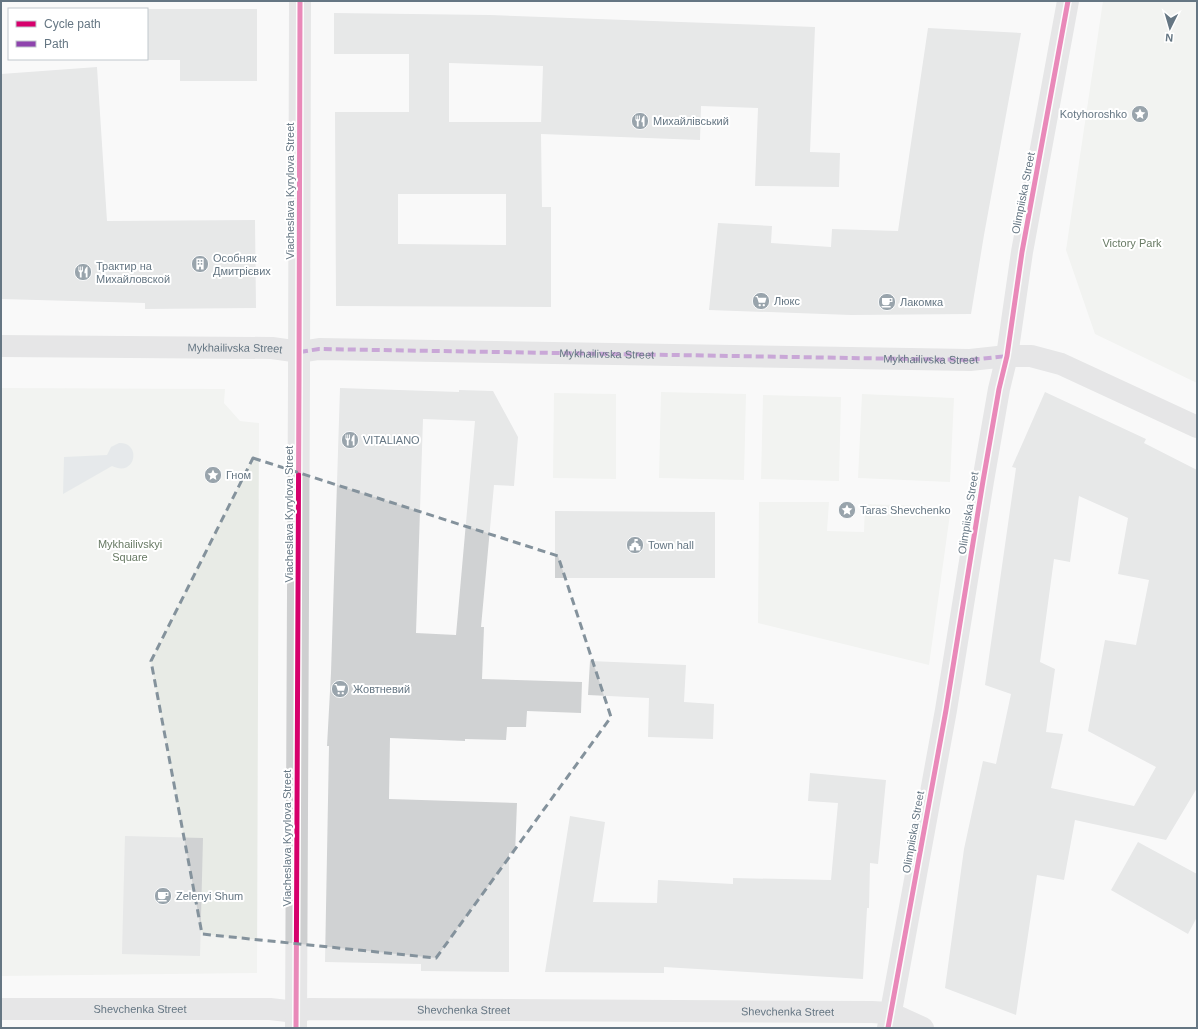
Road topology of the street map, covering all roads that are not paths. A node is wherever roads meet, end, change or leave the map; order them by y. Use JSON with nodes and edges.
{"nodes":[{"id":1,"x":300,"y":1,"type":"edge"},
{"id":2,"x":1068,"y":1,"type":"edge"},
{"id":3,"x":1,"y":346,"type":"edge"},
{"id":4,"x":300,"y":352,"type":"junction"},
{"id":5,"x":1007,"y":356,"type":"junction"},
{"id":6,"x":1197,"y":427,"type":"edge"},
{"id":7,"x":1,"y":1009,"type":"edge"},
{"id":8,"x":296,"y":1020,"type":"edge"},
{"id":9,"x":889,"y":1020,"type":"edge"},
{"id":10,"x":923,"y":1028,"type":"edge"}],
"edges":[{"from":1,"to":4,"type":"street","name":"Viacheslava Kyrylova Street"},
{"from":2,"to":5,"type":"street","name":"Olimpiiska Street"},
{"from":3,"to":4,"type":"street","name":"Mykhailivska Street"},
{"from":4,"to":5,"type":"street","name":"Mykhailivska Street"},
{"from":4,"to":8,"type":"street","name":"Viacheslava Kyrylova Street"},
{"from":5,"to":6,"type":"street","name":"Mykhailivska Street"},
{"from":5,"to":9,"type":"street","name":"Olimpiiska Street"},
{"from":7,"to":8,"type":"street","name":"Shevchenka Street"},
{"from":8,"to":9,"type":"street","name":"Shevchenka Street"},
{"from":9,"to":10,"type":"street","name":"Shevchenka Street"}]}
